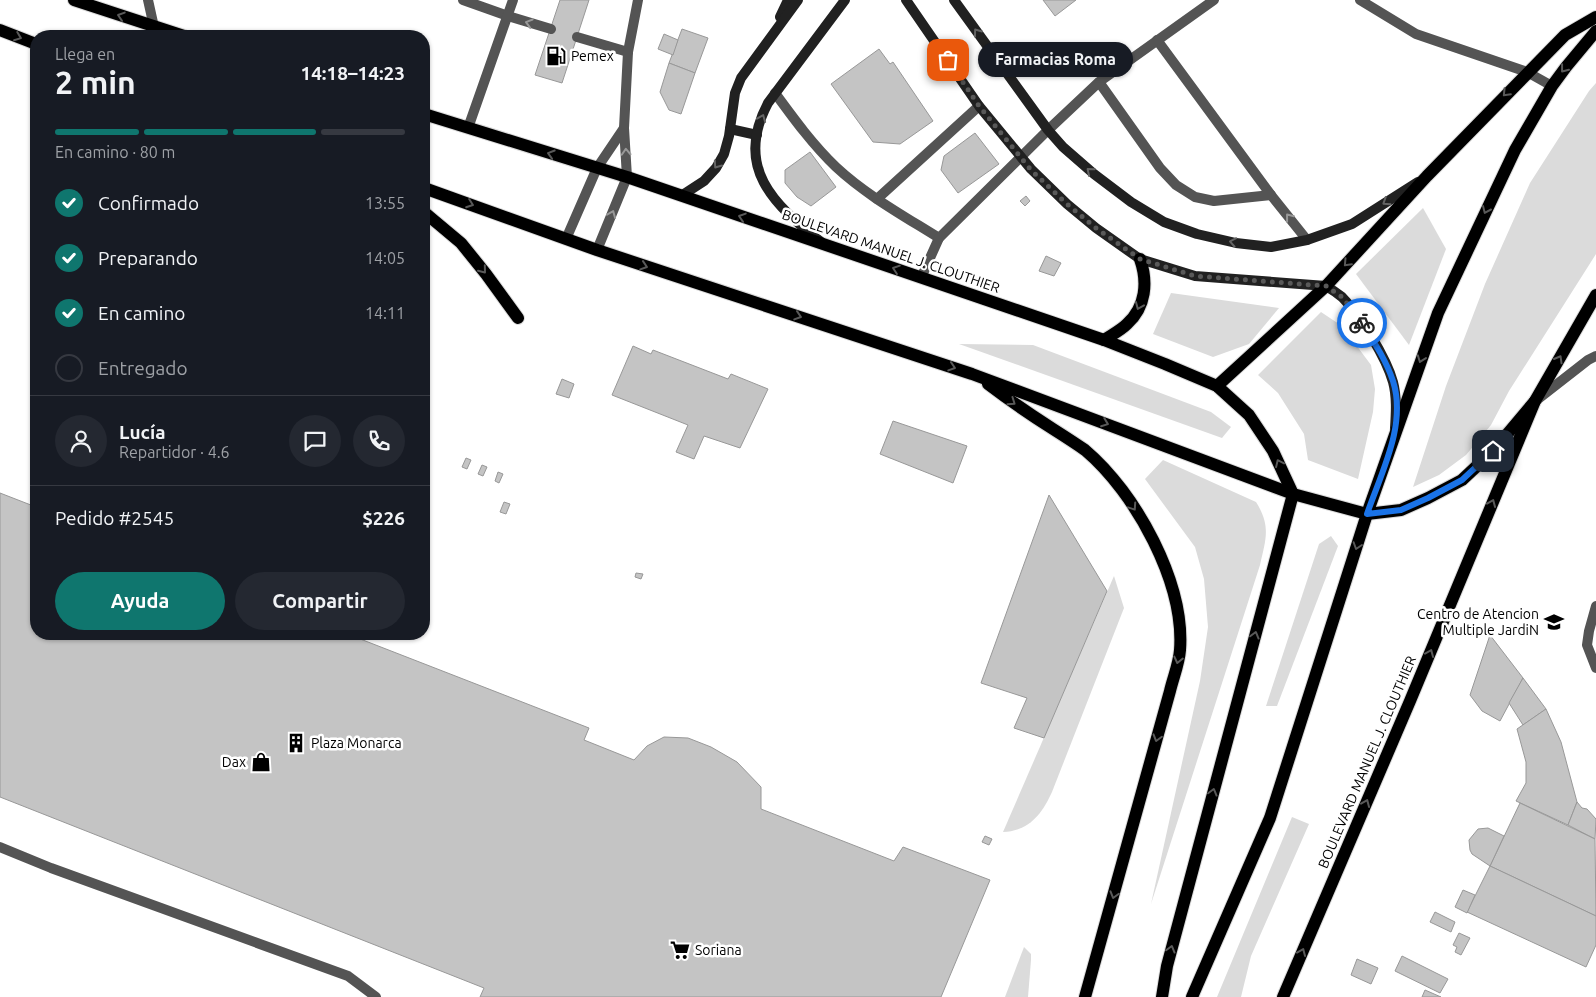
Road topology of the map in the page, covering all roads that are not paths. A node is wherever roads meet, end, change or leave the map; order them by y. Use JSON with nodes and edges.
{"nodes":[{"id":1,"x":74,"y":0,"type":"edge"},
{"id":2,"x":148,"y":0,"type":"edge"},
{"id":3,"x":463,"y":0,"type":"edge"},
{"id":4,"x":513,"y":0,"type":"edge"},
{"id":5,"x":638,"y":0,"type":"edge"},
{"id":6,"x":788,"y":0,"type":"edge"},
{"id":7,"x":798,"y":0,"type":"edge"},
{"id":8,"x":845,"y":0,"type":"edge"},
{"id":9,"x":906,"y":0,"type":"edge"},
{"id":10,"x":954,"y":0,"type":"edge"},
{"id":11,"x":1214,"y":0,"type":"edge"},
{"id":12,"x":1360,"y":0,"type":"edge"},
{"id":13,"x":508,"y":16,"type":"junction"},
{"id":14,"x":1596,"y":17,"type":"edge"},
{"id":15,"x":154,"y":27,"type":"junction"},
{"id":16,"x":550,"y":29,"type":"dead end"},
{"id":17,"x":0,"y":30,"type":"edge"},
{"id":18,"x":164,"y":30,"type":"edge"},
{"id":19,"x":1596,"y":31,"type":"edge"},
{"id":20,"x":577,"y":37,"type":"dead end"},
{"id":21,"x":1157,"y":40,"type":"junction"},
{"id":22,"x":30,"y":42,"type":"edge"},
{"id":23,"x":765,"y":45,"type":"junction"},
{"id":24,"x":628,"y":52,"type":"junction"},
{"id":25,"x":1527,"y":72,"type":"junction"},
{"id":26,"x":1099,"y":82,"type":"junction"},
{"id":27,"x":1552,"y":86,"type":"junction"},
{"id":28,"x":775,"y":93,"type":"junction"},
{"id":29,"x":979,"y":106,"type":"junction"},
{"id":30,"x":430,"y":116,"type":"edge"},
{"id":31,"x":468,"y":128,"type":"junction"},
{"id":32,"x":624,"y":128,"type":"junction"},
{"id":33,"x":730,"y":129,"type":"junction"},
{"id":34,"x":1048,"y":130,"type":"junction"},
{"id":35,"x":757,"y":135,"type":"junction"},
{"id":36,"x":1021,"y":158,"type":"junction"},
{"id":37,"x":597,"y":168,"type":"junction"},
{"id":38,"x":1427,"y":176,"type":"junction"},
{"id":39,"x":627,"y":177,"type":"junction"},
{"id":40,"x":430,"y":190,"type":"edge"},
{"id":41,"x":1271,"y":195,"type":"junction"},
{"id":42,"x":681,"y":196,"type":"junction"},
{"id":43,"x":877,"y":199,"type":"junction"},
{"id":44,"x":430,"y":217,"type":"edge"},
{"id":45,"x":940,"y":238,"type":"junction"},
{"id":46,"x":566,"y":239,"type":"junction"},
{"id":47,"x":1307,"y":240,"type":"junction"},
{"id":48,"x":824,"y":244,"type":"junction"},
{"id":49,"x":597,"y":250,"type":"junction"},
{"id":50,"x":1140,"y":259,"type":"junction"},
{"id":51,"x":921,"y":278,"type":"junction"},
{"id":52,"x":1326,"y":286,"type":"junction"},
{"id":53,"x":1596,"y":295,"type":"edge"},
{"id":54,"x":518,"y":318,"type":"dead end"},
{"id":55,"x":1104,"y":340,"type":"junction"},
{"id":56,"x":1596,"y":356,"type":"edge"},
{"id":57,"x":972,"y":374,"type":"junction"},
{"id":58,"x":1217,"y":386,"type":"junction"},
{"id":59,"x":1535,"y":401,"type":"junction"},
{"id":60,"x":1395,"y":434,"type":"junction"},
{"id":61,"x":1293,"y":494,"type":"junction"},
{"id":62,"x":1367,"y":514,"type":"junction"},
{"id":63,"x":1596,"y":606,"type":"edge"},
{"id":64,"x":1596,"y":668,"type":"edge"},
{"id":65,"x":0,"y":847,"type":"edge"},
{"id":66,"x":376,"y":997,"type":"edge"},
{"id":67,"x":1085,"y":997,"type":"edge"},
{"id":68,"x":1162,"y":997,"type":"edge"},
{"id":69,"x":1192,"y":997,"type":"edge"},
{"id":70,"x":1283,"y":997,"type":"edge"}],
"edges":[{"from":15,"to":1,"type":"main road","one_way":true},
{"from":2,"to":15,"type":"street"},
{"from":3,"to":13,"type":"street"},
{"from":4,"to":13,"type":"street"},
{"from":5,"to":24,"type":"street"},
{"from":6,"to":23,"type":"main road"},
{"from":7,"to":23,"type":"main road"},
{"from":8,"to":28,"type":"main road"},
{"from":9,"to":29,"type":"main road"},
{"from":34,"to":10,"type":"main road","one_way":true},
{"from":11,"to":21,"type":"street"},
{"from":12,"to":25,"type":"street"},
{"from":16,"to":13,"type":"street","one_way":true},
{"from":13,"to":31,"type":"street"},
{"from":14,"to":25,"type":"main road"},
{"from":15,"to":18,"type":"main road"},
{"from":17,"to":22,"type":"main road","one_way":true},
{"from":19,"to":27,"type":"main road","one_way":true},
{"from":20,"to":24,"type":"street"},
{"from":21,"to":26,"type":"street"},
{"from":21,"to":41,"type":"street"},
{"from":23,"to":33,"type":"main road"},
{"from":24,"to":32,"type":"street"},
{"from":25,"to":27,"type":"street"},
{"from":25,"to":38,"type":"main road","one_way":true},
{"from":26,"to":34,"type":"street"},
{"from":26,"to":41,"type":"street"},
{"from":27,"to":60,"type":"main road","one_way":true},
{"from":35,"to":28,"type":"main road","one_way":true},
{"from":28,"to":43,"type":"street"},
{"from":29,"to":36,"type":"main road"},
{"from":29,"to":43,"type":"street"},
{"from":30,"to":31,"type":"main road","name":"BOULEVARD MANUEL J. CLOUTHIER"},
{"from":37,"to":31,"type":"main road","name":"BOULEVARD MANUEL J. CLOUTHIER","one_way":true},
{"from":32,"to":37,"type":"street"},
{"from":39,"to":32,"type":"street","one_way":true},
{"from":33,"to":35,"type":"main road"},
{"from":33,"to":42,"type":"main road","one_way":true},
{"from":34,"to":36,"type":"street"},
{"from":47,"to":34,"type":"main road","one_way":true},
{"from":35,"to":48,"type":"main road"},
{"from":36,"to":45,"type":"street"},
{"from":36,"to":50,"type":"main road"},
{"from":37,"to":39,"type":"main road","name":"BOULEVARD MANUEL J. CLOUTHIER"},
{"from":37,"to":46,"type":"street"},
{"from":38,"to":47,"type":"main road","one_way":true},
{"from":38,"to":52,"type":"main road","one_way":true},
{"from":39,"to":42,"type":"main road","name":"BOULEVARD MANUEL J. CLOUTHIER"},
{"from":49,"to":39,"type":"street","one_way":true},
{"from":40,"to":46,"type":"main road","name":"BOULEVARD MANUEL J. CLOUTHIER","one_way":true},
{"from":47,"to":41,"type":"street","one_way":true},
{"from":48,"to":42,"type":"main road","name":"BOULEVARD MANUEL J. CLOUTHIER","one_way":true},
{"from":43,"to":45,"type":"street"},
{"from":44,"to":54,"type":"main road","one_way":true},
{"from":45,"to":51,"type":"street"},
{"from":46,"to":49,"type":"main road","name":"BOULEVARD MANUEL J. CLOUTHIER"},
{"from":51,"to":48,"type":"main road","name":"BOULEVARD MANUEL J. CLOUTHIER","one_way":true},
{"from":49,"to":57,"type":"main road","name":"BOULEVARD MANUEL J. CLOUTHIER","one_way":true},
{"from":50,"to":52,"type":"main road"},
{"from":50,"to":55,"type":"main road","one_way":true},
{"from":51,"to":55,"type":"main road","name":"BOULEVARD MANUEL J. CLOUTHIER"},
{"from":52,"to":58,"type":"main road"},
{"from":52,"to":60,"type":"main road"},
{"from":59,"to":53,"type":"main road","name":"BOULEVARD MANUEL J. CLOUTHIER","one_way":true},
{"from":55,"to":58,"type":"main road","name":"BOULEVARD MANUEL J. CLOUTHIER"},
{"from":56,"to":59,"type":"street"},
{"from":57,"to":61,"type":"main road","name":"BOULEVARD MANUEL J. CLOUTHIER","one_way":true},
{"from":57,"to":67,"type":"main road","one_way":true},
{"from":61,"to":58,"type":"main road","name":"BOULEVARD MANUEL J. CLOUTHIER","one_way":true},
{"from":59,"to":62,"type":"main road","name":"BOULEVARD MANUEL J. CLOUTHIER"},
{"from":70,"to":59,"type":"main road","name":"BOULEVARD MANUEL J. CLOUTHIER","one_way":true},
{"from":60,"to":62,"type":"main road"},
{"from":61,"to":62,"type":"main road","name":"BOULEVARD MANUEL J. CLOUTHIER"},
{"from":68,"to":61,"type":"main road","one_way":true},
{"from":62,"to":69,"type":"main road","one_way":true},
{"from":63,"to":64,"type":"street"},
{"from":65,"to":66,"type":"street"}]}
